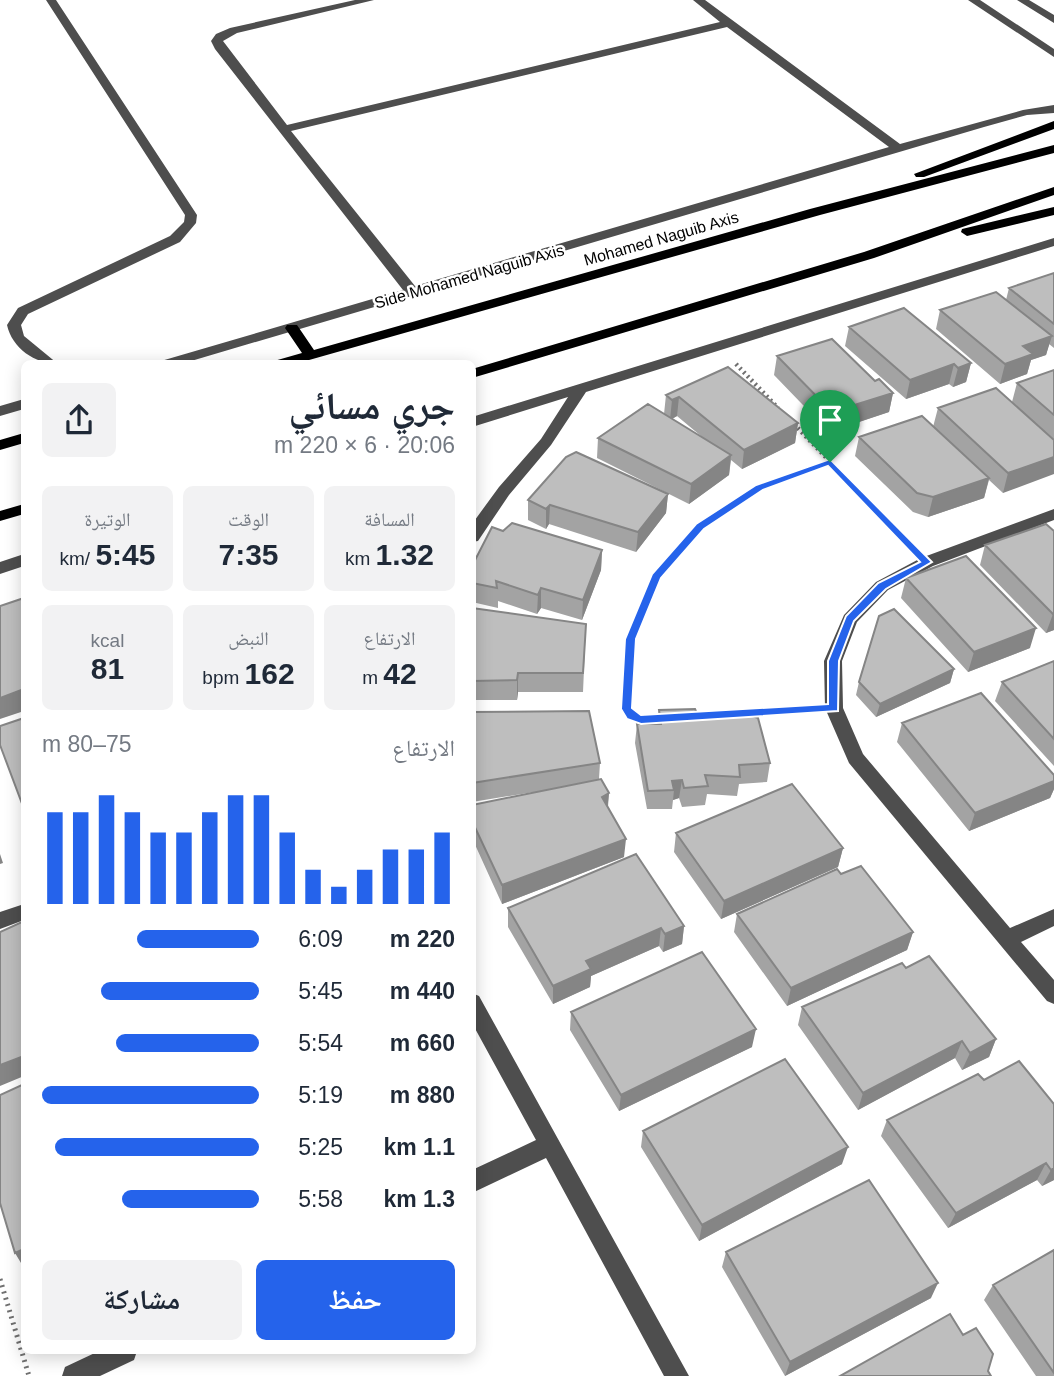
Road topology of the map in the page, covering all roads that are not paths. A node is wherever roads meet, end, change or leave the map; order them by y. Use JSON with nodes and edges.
{"nodes":[{"id":1,"x":51,"y":0,"type":"edge"},
{"id":2,"x":369,"y":0,"type":"edge"},
{"id":3,"x":698,"y":0,"type":"edge"},
{"id":4,"x":973,"y":0,"type":"edge"},
{"id":5,"x":1022,"y":0,"type":"edge"},
{"id":6,"x":1054,"y":20,"type":"edge"},
{"id":7,"x":729,"y":23,"type":"junction"},
{"id":8,"x":1054,"y":54,"type":"edge"},
{"id":9,"x":1054,"y":109,"type":"edge"},
{"id":10,"x":1054,"y":125,"type":"edge"},
{"id":11,"x":284,"y":129,"type":"junction"},
{"id":12,"x":899,"y":149,"type":"junction"},
{"id":13,"x":1054,"y":149,"type":"edge"},
{"id":14,"x":1054,"y":191,"type":"edge"},
{"id":15,"x":1054,"y":211,"type":"edge"},
{"id":16,"x":815,"y":212,"type":"junction"},
{"id":17,"x":1054,"y":242,"type":"edge"},
{"id":18,"x":869,"y":255,"type":"junction"},
{"id":19,"x":413,"y":292,"type":"junction"},
{"id":20,"x":292,"y":328,"type":"junction"},
{"id":21,"x":310,"y":355,"type":"junction"},
{"id":22,"x":46,"y":360,"type":"edge"},
{"id":23,"x":180,"y":360,"type":"edge"},
{"id":24,"x":293,"y":360,"type":"edge"},
{"id":25,"x":476,"y":373,"type":"edge"},
{"id":26,"x":582,"y":388,"type":"junction"},
{"id":27,"x":21,"y":405,"type":"edge"},
{"id":28,"x":0,"y":411,"type":"edge"},
{"id":29,"x":476,"y":421,"type":"edge"},
{"id":30,"x":21,"y":439,"type":"edge"},
{"id":31,"x":0,"y":445,"type":"edge"},
{"id":32,"x":21,"y":510,"type":"edge"},
{"id":33,"x":1054,"y":514,"type":"edge"},
{"id":34,"x":0,"y":516,"type":"edge"},
{"id":35,"x":476,"y":531,"type":"edge"},
{"id":36,"x":21,"y":561,"type":"edge"},
{"id":37,"x":0,"y":568,"type":"edge"},
{"id":38,"x":21,"y":913,"type":"edge"},
{"id":39,"x":1054,"y":917,"type":"edge"},
{"id":40,"x":0,"y":921,"type":"edge"},
{"id":41,"x":1007,"y":939,"type":"junction"},
{"id":42,"x":1054,"y":995,"type":"edge"},
{"id":43,"x":476,"y":1009,"type":"edge"},
{"id":44,"x":550,"y":1145,"type":"junction"},
{"id":45,"x":476,"y":1180,"type":"edge"},
{"id":46,"x":119,"y":1354,"type":"edge"},
{"id":47,"x":74,"y":1376,"type":"edge"},
{"id":48,"x":677,"y":1376,"type":"edge"}],
"edges":[{"from":1,"to":22,"type":"street"},
{"from":2,"to":11,"type":"street"},
{"from":3,"to":7,"type":"street"},
{"from":4,"to":8,"type":"street"},
{"from":5,"to":6,"type":"street"},
{"from":7,"to":11,"type":"street"},
{"from":7,"to":12,"type":"street"},
{"from":9,"to":12,"type":"street","name":"Side Mohamed Naguib Axis"},
{"from":10,"to":16,"type":"main road"},
{"from":11,"to":19,"type":"street"},
{"from":12,"to":19,"type":"street","name":"Side Mohamed Naguib Axis"},
{"from":13,"to":16,"type":"main road","name":"Mohamed Naguib Axis"},
{"from":14,"to":18,"type":"main road"},
{"from":15,"to":18,"type":"main road"},
{"from":16,"to":21,"type":"main road","name":"Mohamed Naguib Axis"},
{"from":17,"to":26,"type":"street"},
{"from":18,"to":25,"type":"main road"},
{"from":19,"to":20,"type":"street","name":"Side Mohamed Naguib Axis"},
{"from":20,"to":21,"type":"main road"},
{"from":20,"to":23,"type":"street","name":"Side Mohamed Naguib Axis"},
{"from":21,"to":24,"type":"main road","name":"Mohamed Naguib Axis"},
{"from":26,"to":29,"type":"street"},
{"from":26,"to":35,"type":"street"},
{"from":27,"to":28,"type":"street"},
{"from":30,"to":31,"type":"main road"},
{"from":32,"to":34,"type":"main road"},
{"from":33,"to":41,"type":"street"},
{"from":36,"to":37,"type":"street"},
{"from":38,"to":40,"type":"street"},
{"from":39,"to":41,"type":"street"},
{"from":41,"to":42,"type":"street"},
{"from":43,"to":44,"type":"street"},
{"from":44,"to":45,"type":"street"},
{"from":44,"to":48,"type":"street"},
{"from":46,"to":47,"type":"street"}]}
